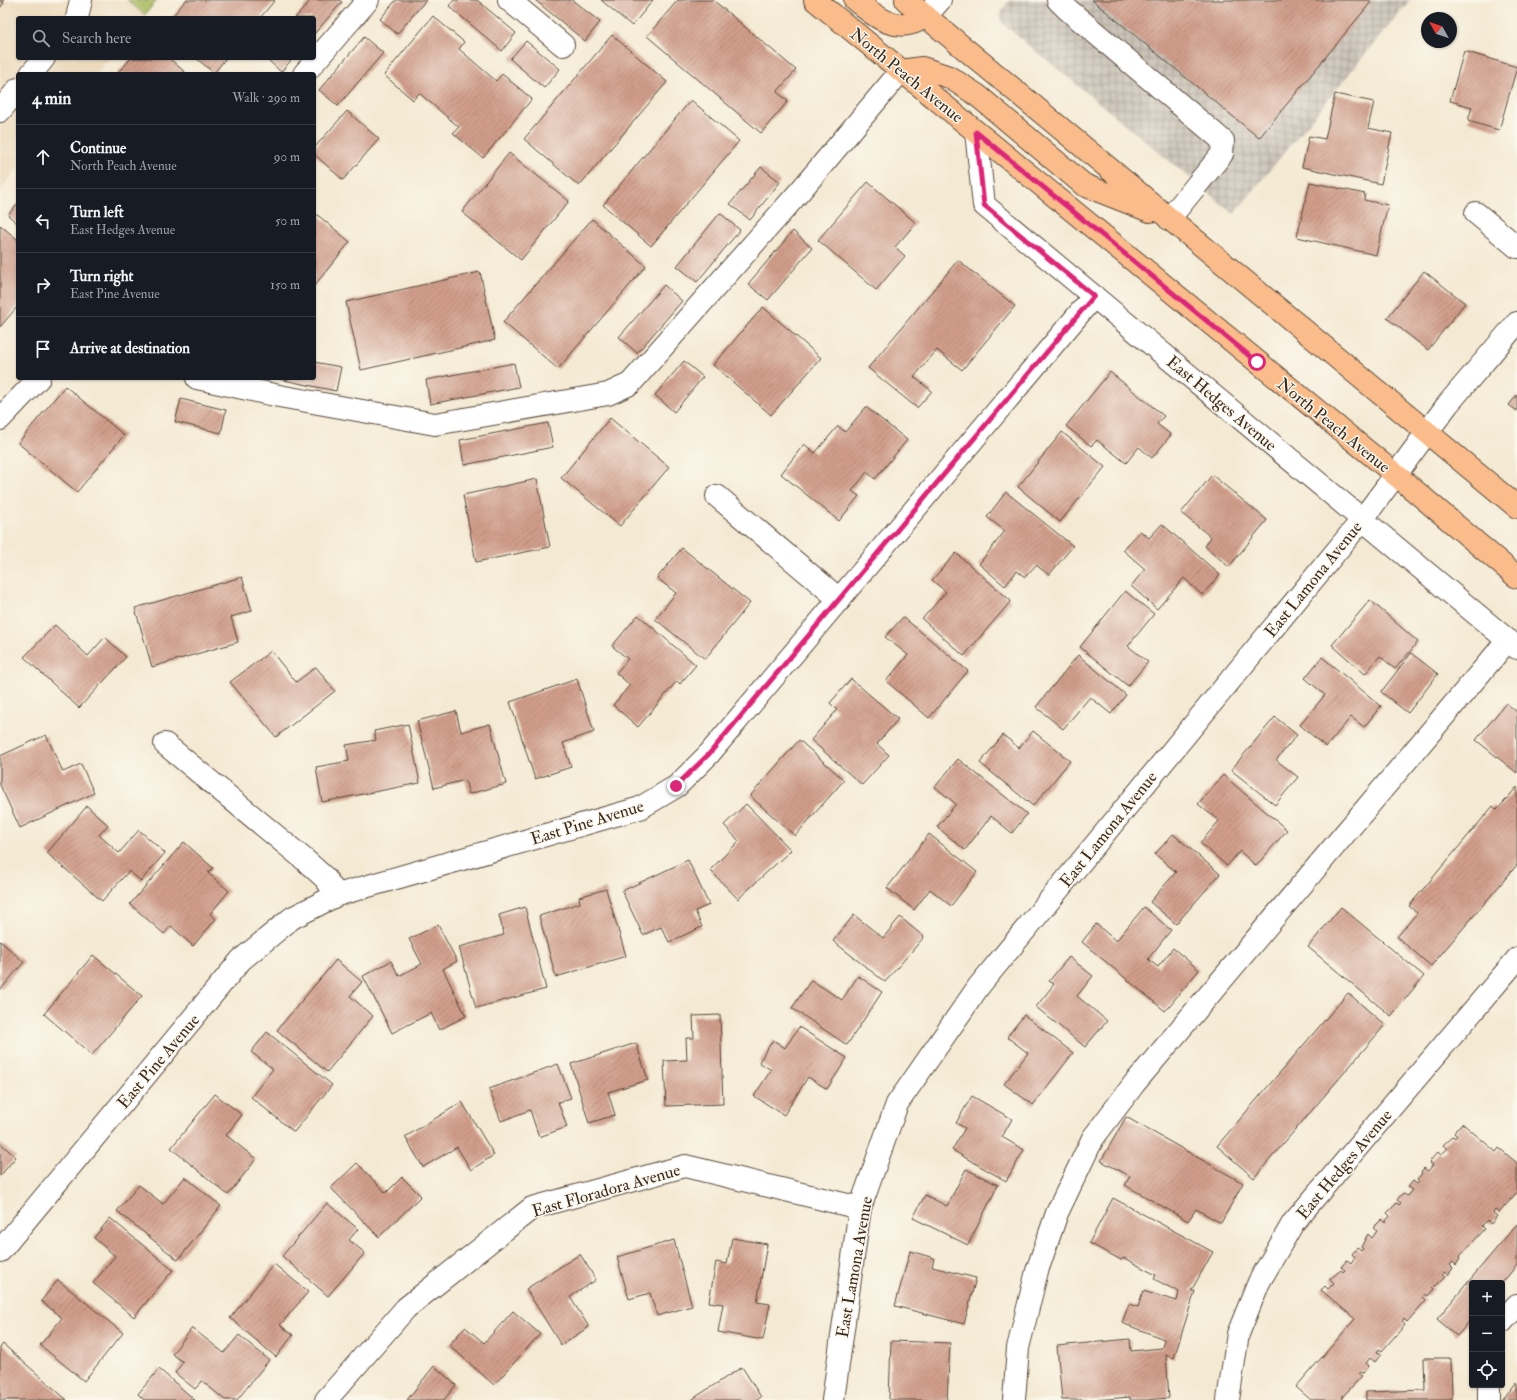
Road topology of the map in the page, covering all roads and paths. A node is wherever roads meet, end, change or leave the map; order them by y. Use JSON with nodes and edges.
{"nodes":[{"id":1,"x":81,"y":0,"type":"edge"},
{"id":2,"x":368,"y":0,"type":"edge"},
{"id":3,"x":509,"y":0,"type":"edge"},
{"id":4,"x":815,"y":0,"type":"edge"},
{"id":5,"x":855,"y":0,"type":"edge"},
{"id":6,"x":906,"y":0,"type":"edge"},
{"id":7,"x":940,"y":0,"type":"edge"},
{"id":8,"x":1058,"y":0,"type":"edge"},
{"id":9,"x":77,"y":16,"type":"edge"},
{"id":10,"x":926,"y":16,"type":"junction"},
{"id":11,"x":563,"y":45,"type":"dead end"},
{"id":12,"x":42,"y":60,"type":"edge"},
{"id":13,"x":901,"y":71,"type":"junction"},
{"id":14,"x":33,"y":72,"type":"edge"},
{"id":15,"x":306,"y":72,"type":"edge"},
{"id":16,"x":16,"y":91,"type":"edge"},
{"id":17,"x":0,"y":111,"type":"edge"},
{"id":18,"x":976,"y":132,"type":"junction"},
{"id":19,"x":1476,"y":213,"type":"dead end"},
{"id":20,"x":1169,"y":219,"type":"junction"},
{"id":21,"x":1517,"y":247,"type":"edge"},
{"id":22,"x":1094,"y":296,"type":"junction"},
{"id":23,"x":1517,"y":323,"type":"edge"},
{"id":24,"x":37,"y":380,"type":"edge"},
{"id":25,"x":206,"y":380,"type":"edge"},
{"id":26,"x":0,"y":419,"type":"edge"},
{"id":27,"x":1427,"y":432,"type":"junction"},
{"id":28,"x":1396,"y":475,"type":"junction"},
{"id":29,"x":717,"y":496,"type":"dead end"},
{"id":30,"x":1517,"y":507,"type":"edge"},
{"id":31,"x":1362,"y":520,"type":"junction"},
{"id":32,"x":1517,"y":577,"type":"edge"},
{"id":33,"x":840,"y":600,"type":"junction"},
{"id":34,"x":1512,"y":644,"type":"edge"},
{"id":35,"x":165,"y":744,"type":"dead end"},
{"id":36,"x":337,"y":894,"type":"junction"},
{"id":37,"x":1517,"y":958,"type":"edge"},
{"id":38,"x":860,"y":1208,"type":"junction"},
{"id":39,"x":0,"y":1251,"type":"edge"},
{"id":40,"x":1517,"y":1305,"type":"edge"},
{"id":41,"x":1505,"y":1319,"type":"edge"},
{"id":42,"x":1489,"y":1388,"type":"edge"},
{"id":43,"x":326,"y":1400,"type":"edge"},
{"id":44,"x":833,"y":1400,"type":"edge"},
{"id":45,"x":1014,"y":1400,"type":"edge"},
{"id":46,"x":1228,"y":1400,"type":"edge"},
{"id":47,"x":1489,"y":1400,"type":"edge"}],
"edges":[{"from":1,"to":9,"type":"street"},
{"from":2,"to":15,"type":"street"},
{"from":3,"to":11,"type":"street"},
{"from":4,"to":13,"type":"main road","name":"North Peach Avenue"},
{"from":5,"to":10,"type":"main road"},
{"from":6,"to":10,"type":"main road"},
{"from":7,"to":10,"type":"street"},
{"from":8,"to":20,"type":"street"},
{"from":10,"to":20,"type":"main road"},
{"from":12,"to":14,"type":"street"},
{"from":13,"to":18,"type":"main road","name":"North Peach Avenue"},
{"from":13,"to":20,"type":"main road"},
{"from":13,"to":25,"type":"street"},
{"from":16,"to":17,"type":"street"},
{"from":18,"to":22,"type":"street","name":"East Hedges Avenue"},
{"from":18,"to":28,"type":"main road","name":"North Peach Avenue"},
{"from":19,"to":21,"type":"street"},
{"from":20,"to":27,"type":"main road"},
{"from":22,"to":31,"type":"street","name":"East Hedges Avenue"},
{"from":22,"to":33,"type":"street","name":"East Pine Avenue"},
{"from":23,"to":27,"type":"street","name":"East Lamona Avenue"},
{"from":24,"to":26,"type":"street"},
{"from":27,"to":28,"type":"street","name":"East Lamona Avenue"},
{"from":27,"to":30,"type":"main road"},
{"from":28,"to":31,"type":"street","name":"East Lamona Avenue"},
{"from":28,"to":32,"type":"main road","name":"North Peach Avenue"},
{"from":29,"to":33,"type":"street"},
{"from":31,"to":34,"type":"street","name":"East Hedges Avenue"},
{"from":31,"to":38,"type":"street","name":"East Lamona Avenue"},
{"from":33,"to":36,"type":"street","name":"East Pine Avenue"},
{"from":34,"to":45,"type":"street"},
{"from":35,"to":36,"type":"street"},
{"from":36,"to":39,"type":"street","name":"East Pine Avenue"},
{"from":37,"to":46,"type":"street","name":"East Hedges Avenue"},
{"from":38,"to":43,"type":"street","name":"East Floradora Avenue"},
{"from":38,"to":44,"type":"street","name":"East Lamona Avenue"},
{"from":40,"to":41,"type":"street"},
{"from":42,"to":47,"type":"street"}]}
